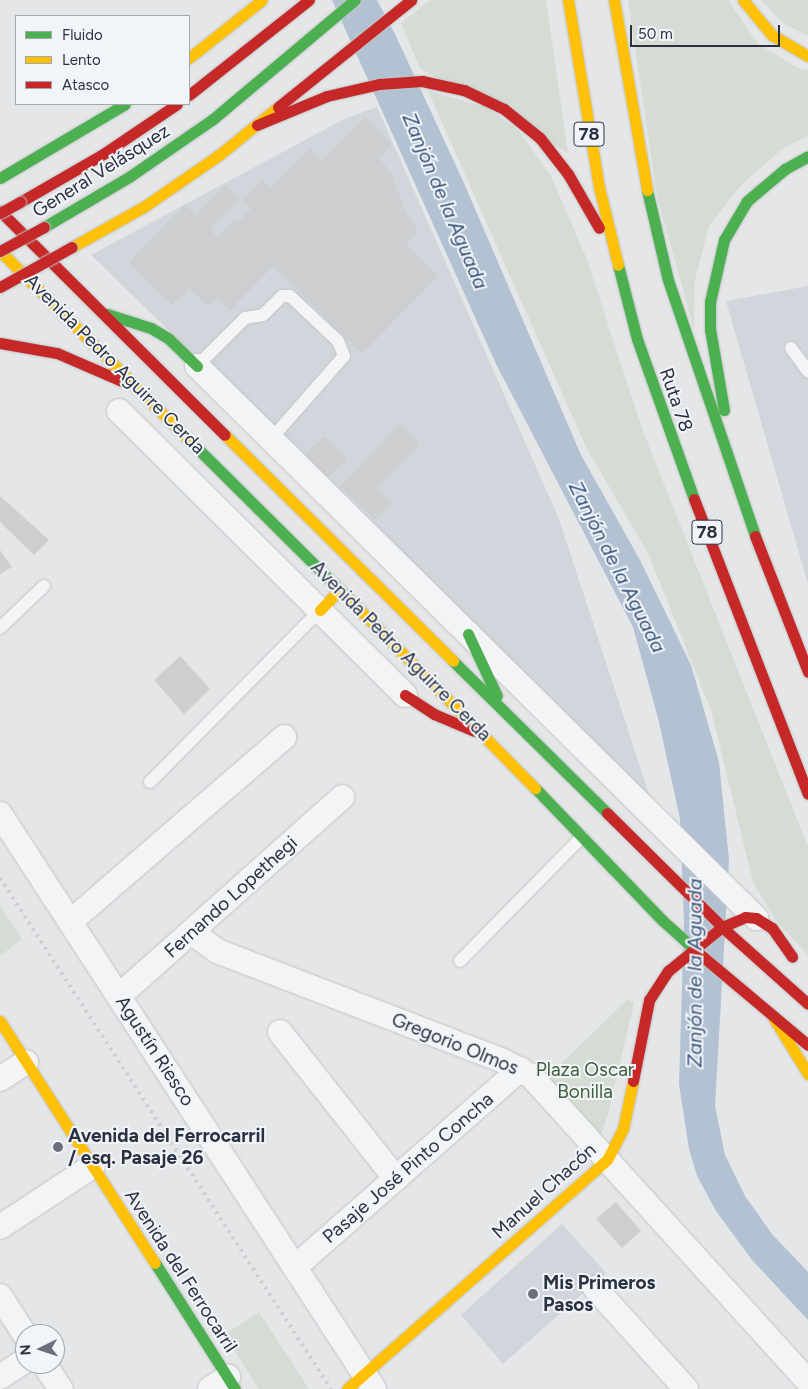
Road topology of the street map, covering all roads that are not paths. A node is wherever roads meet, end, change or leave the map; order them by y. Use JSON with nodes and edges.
{"nodes":[{"id":1,"x":262,"y":0,"type":"edge"},
{"id":2,"x":309,"y":0,"type":"edge"},
{"id":3,"x":356,"y":0,"type":"edge"},
{"id":4,"x":411,"y":0,"type":"edge"},
{"id":5,"x":568,"y":0,"type":"edge"},
{"id":6,"x":614,"y":0,"type":"edge"},
{"id":7,"x":743,"y":0,"type":"edge"},
{"id":8,"x":808,"y":56,"type":"edge"},
{"id":9,"x":190,"y":57,"type":"edge"},
{"id":10,"x":190,"y":94,"type":"edge"},
{"id":11,"x":124,"y":105,"type":"edge"},
{"id":12,"x":176,"y":105,"type":"edge"},
{"id":13,"x":257,"y":125,"type":"junction"},
{"id":14,"x":808,"y":156,"type":"edge"},
{"id":15,"x":0,"y":178,"type":"edge"},
{"id":16,"x":0,"y":212,"type":"edge"},
{"id":17,"x":0,"y":251,"type":"edge"},
{"id":18,"x":617,"y":266,"type":"junction"},
{"id":19,"x":0,"y":288,"type":"edge"},
{"id":20,"x":104,"y":312,"type":"junction"},
{"id":21,"x":0,"y":343,"type":"edge"},
{"id":22,"x":791,"y":348,"type":"dead end"},
{"id":23,"x":197,"y":366,"type":"junction"},
{"id":24,"x":808,"y":371,"type":"edge"},
{"id":25,"x":141,"y":388,"type":"junction"},
{"id":26,"x":119,"y":411,"type":"dead end"},
{"id":27,"x":271,"y":439,"type":"junction"},
{"id":28,"x":740,"y":497,"type":"junction"},
{"id":29,"x":44,"y":586,"type":"dead end"},
{"id":30,"x":340,"y":589,"type":"junction"},
{"id":31,"x":320,"y":610,"type":"junction"},
{"id":32,"x":0,"y":628,"type":"edge"},
{"id":33,"x":468,"y":634,"type":"junction"},
{"id":34,"x":808,"y":672,"type":"edge"},
{"id":35,"x":405,"y":694,"type":"joint"},
{"id":36,"x":505,"y":714,"type":"junction"},
{"id":37,"x":485,"y":735,"type":"junction"},
{"id":38,"x":284,"y":737,"type":"dead end"},
{"id":39,"x":150,"y":782,"type":"dead end"},
{"id":40,"x":808,"y":794,"type":"edge"},
{"id":41,"x":342,"y":797,"type":"dead end"},
{"id":42,"x":0,"y":814,"type":"edge"},
{"id":43,"x":582,"y":837,"type":"junction"},
{"id":44,"x":70,"y":922,"type":"junction"},
{"id":45,"x":748,"y":922,"type":"junction"},
{"id":46,"x":722,"y":927,"type":"junction"},
{"id":47,"x":191,"y":932,"type":"junction"},
{"id":48,"x":693,"y":950,"type":"junction"},
{"id":49,"x":792,"y":957,"type":"junction"},
{"id":50,"x":460,"y":961,"type":"dead end"},
{"id":51,"x":803,"y":966,"type":"dead end"},
{"id":52,"x":119,"y":996,"type":"junction"},
{"id":53,"x":808,"y":1004,"type":"edge"},
{"id":54,"x":772,"y":1017,"type":"junction"},
{"id":55,"x":0,"y":1021,"type":"edge"},
{"id":56,"x":280,"y":1032,"type":"dead end"},
{"id":57,"x":808,"y":1045,"type":"edge"},
{"id":58,"x":26,"y":1062,"type":"junction"},
{"id":59,"x":520,"y":1070,"type":"junction"},
{"id":60,"x":808,"y":1074,"type":"edge"},
{"id":61,"x":0,"y":1079,"type":"edge"},
{"id":62,"x":607,"y":1160,"type":"junction"},
{"id":63,"x":93,"y":1166,"type":"junction"},
{"id":64,"x":396,"y":1179,"type":"junction"},
{"id":65,"x":0,"y":1227,"type":"edge"},
{"id":66,"x":295,"y":1267,"type":"junction"},
{"id":67,"x":595,"y":1288,"type":"dead end"},
{"id":68,"x":0,"y":1296,"type":"edge"},
{"id":69,"x":18,"y":1324,"type":"edge"},
{"id":70,"x":15,"y":1367,"type":"edge"},
{"id":71,"x":51,"y":1374,"type":"edge"},
{"id":72,"x":0,"y":1377,"type":"edge"},
{"id":73,"x":799,"y":1382,"type":"edge"},
{"id":74,"x":362,"y":1384,"type":"edge"},
{"id":75,"x":225,"y":1385,"type":"edge"},
{"id":76,"x":61,"y":1389,"type":"edge"},
{"id":77,"x":686,"y":1389,"type":"edge"}],
"edges":[{"from":1,"to":9,"type":"main road"},
{"from":2,"to":10,"type":"main road"},
{"from":3,"to":17,"type":"main road","name":"General Velásquez","bridge":true},
{"from":4,"to":13,"type":"main road"},
{"from":5,"to":18,"type":"main road","name":"Ruta 78","number":"78"},
{"from":6,"to":28,"type":"main road","name":"Ruta 78","number":"78"},
{"from":7,"to":8,"type":"main road"},
{"from":11,"to":15,"type":"main road"},
{"from":12,"to":16,"type":"main road","name":"General Velásquez","bridge":true},
{"from":13,"to":18,"type":"main road"},
{"from":13,"to":19,"type":"main road","bridge":true},
{"from":14,"to":28,"type":"main road"},
{"from":16,"to":20,"type":"main road","name":"Avenida Pedro Aguirre Cerda"},
{"from":17,"to":25,"type":"main road","name":"Avenida Pedro Aguirre Cerda"},
{"from":18,"to":40,"type":"main road","name":"Ruta 78","number":"78"},
{"from":20,"to":23,"type":"main road"},
{"from":20,"to":36,"type":"main road","name":"Avenida Pedro Aguirre Cerda"},
{"from":21,"to":25,"type":"main road"},
{"from":22,"to":24,"type":"lane"},
{"from":23,"to":27,"type":"street"},
{"from":23,"to":27,"type":"lane"},
{"from":25,"to":30,"type":"main road","name":"Avenida Pedro Aguirre Cerda"},
{"from":26,"to":31,"type":"street","name":"Avenida Pedro Aguirre Cerda"},
{"from":27,"to":33,"type":"street"},
{"from":28,"to":34,"type":"main road","name":"Ruta 78","number":"78"},
{"from":29,"to":32,"type":"lane"},
{"from":30,"to":31,"type":"main road"},
{"from":30,"to":37,"type":"main road","name":"Avenida Pedro Aguirre Cerda"},
{"from":31,"to":35,"type":"street","name":"Avenida Pedro Aguirre Cerda"},
{"from":31,"to":39,"type":"lane"},
{"from":33,"to":36,"type":"main road"},
{"from":33,"to":45,"type":"street"},
{"from":35,"to":37,"type":"main road"},
{"from":36,"to":46,"type":"main road","name":"Avenida Pedro Aguirre Cerda"},
{"from":37,"to":43,"type":"main road","name":"Avenida Pedro Aguirre Cerda"},
{"from":38,"to":44,"type":"street"},
{"from":41,"to":47,"type":"street","name":"Fernando Lopethegi"},
{"from":42,"to":44,"type":"street","name":"Agustín Riesco"},
{"from":43,"to":48,"type":"main road","name":"Avenida Pedro Aguirre Cerda"},
{"from":43,"to":50,"type":"lane"},
{"from":44,"to":52,"type":"street","name":"Agustín Riesco"},
{"from":45,"to":46,"type":"main road"},
{"from":45,"to":49,"type":"main road"},
{"from":45,"to":49,"type":"main road"},
{"from":46,"to":48,"type":"main road","name":"Manuel Chacón"},
{"from":46,"to":53,"type":"main road","name":"Avenida Pedro Aguirre Cerda"},
{"from":47,"to":52,"type":"street","name":"Fernando Lopethegi"},
{"from":47,"to":59,"type":"street","name":"Gregorio Olmos"},
{"from":48,"to":54,"type":"main road","name":"Avenida Pedro Aguirre Cerda"},
{"from":48,"to":62,"type":"main road","name":"Manuel Chacón"},
{"from":49,"to":51,"type":"main road"},
{"from":52,"to":66,"type":"street","name":"Agustín Riesco"},
{"from":54,"to":57,"type":"main road","name":"Avenida Pedro Aguirre Cerda"},
{"from":54,"to":60,"type":"main road"},
{"from":55,"to":58,"type":"main road","name":"Avenida del Ferrocarril"},
{"from":56,"to":64,"type":"street"},
{"from":58,"to":61,"type":"street"},
{"from":58,"to":63,"type":"main road","name":"Avenida del Ferrocarril"},
{"from":59,"to":62,"type":"street","name":"Gregorio Olmos"},
{"from":59,"to":64,"type":"street","name":"Pasaje José Pinto Concha"},
{"from":62,"to":73,"type":"street","name":"Gregorio Olmos"},
{"from":62,"to":74,"type":"main road","name":"Manuel Chacón"},
{"from":63,"to":65,"type":"street"},
{"from":63,"to":75,"type":"main road","name":"Avenida del Ferrocarril"},
{"from":64,"to":66,"type":"street","name":"Pasaje José Pinto Concha"},
{"from":66,"to":74,"type":"street","name":"Agustín Riesco"},
{"from":67,"to":77,"type":"street"},
{"from":68,"to":69,"type":"street"},
{"from":70,"to":72,"type":"street"},
{"from":71,"to":76,"type":"street"}]}
